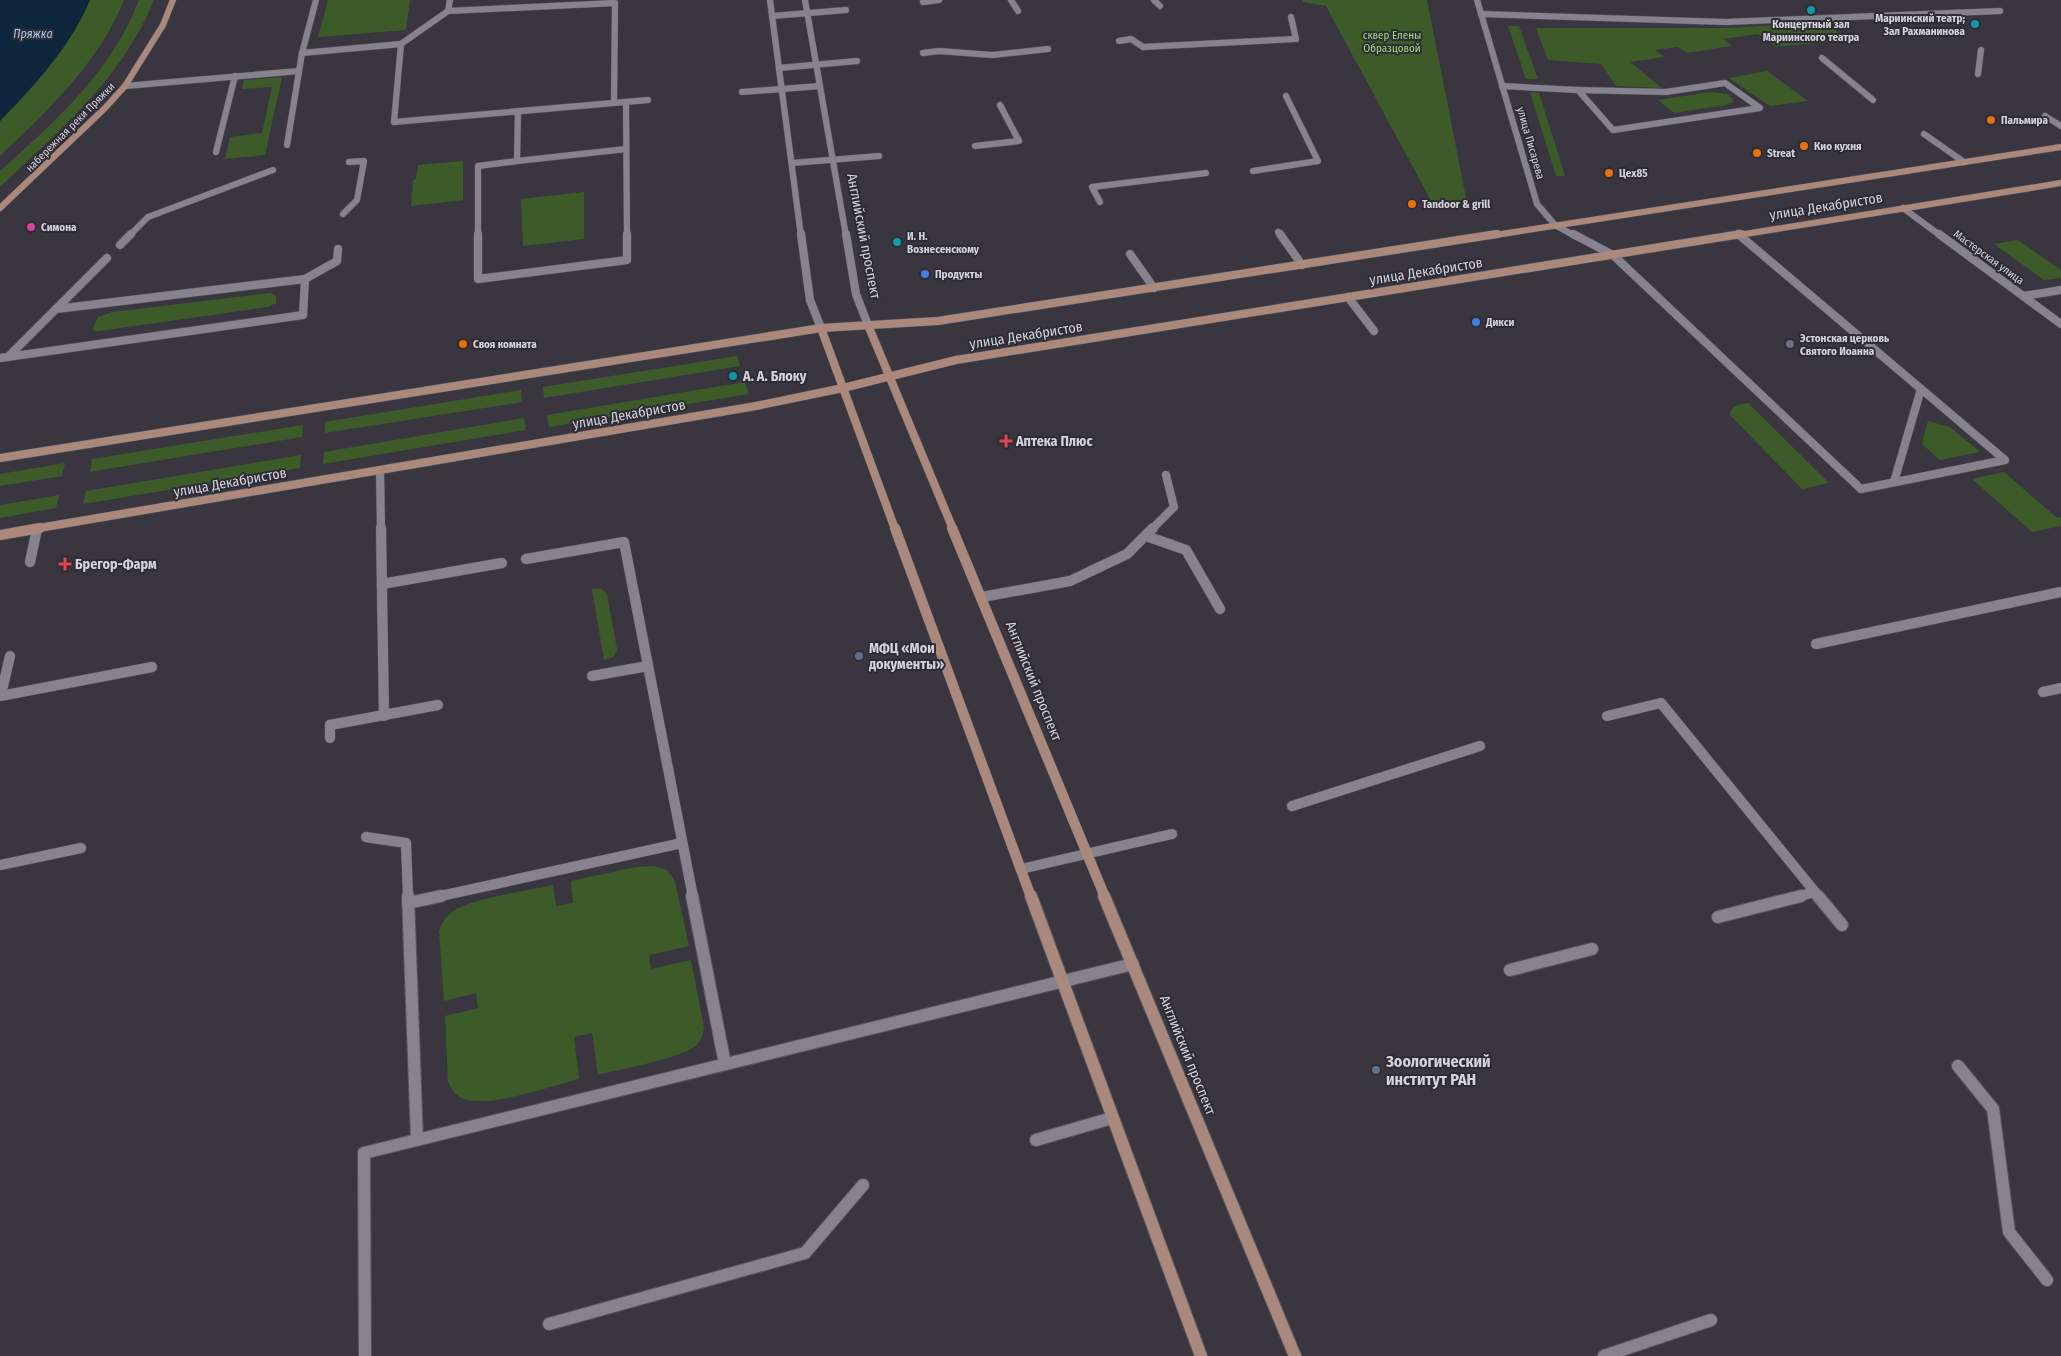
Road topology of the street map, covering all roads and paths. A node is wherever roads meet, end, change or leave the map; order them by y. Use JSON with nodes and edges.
{"nodes":[{"id":1,"x":173,"y":0,"type":"edge"},
{"id":2,"x":316,"y":0,"type":"edge"},
{"id":3,"x":450,"y":0,"type":"edge"},
{"id":4,"x":770,"y":0,"type":"edge"},
{"id":5,"x":805,"y":0,"type":"edge"},
{"id":6,"x":939,"y":0,"type":"edge"},
{"id":7,"x":1011,"y":0,"type":"edge"},
{"id":8,"x":1154,"y":0,"type":"edge"},
{"id":9,"x":1477,"y":0,"type":"edge"},
{"id":10,"x":616,"y":1,"type":"edge"},
{"id":11,"x":923,"y":2,"type":"dead end"},
{"id":12,"x":1160,"y":6,"type":"dead end"},
{"id":13,"x":846,"y":10,"type":"dead end"},
{"id":14,"x":448,"y":11,"type":"junction"},
{"id":15,"x":1018,"y":11,"type":"dead end"},
{"id":16,"x":2000,"y":11,"type":"dead end"},
{"id":17,"x":807,"y":13,"type":"junction"},
{"id":18,"x":1481,"y":14,"type":"junction"},
{"id":19,"x":772,"y":16,"type":"junction"},
{"id":20,"x":1291,"y":18,"type":"dead end"},
{"id":21,"x":1119,"y":41,"type":"dead end"},
{"id":22,"x":401,"y":44,"type":"junction"},
{"id":23,"x":1048,"y":49,"type":"dead end"},
{"id":24,"x":1981,"y":50,"type":"dead end"},
{"id":25,"x":302,"y":53,"type":"junction"},
{"id":26,"x":923,"y":53,"type":"dead end"},
{"id":27,"x":1822,"y":58,"type":"dead end"},
{"id":28,"x":857,"y":61,"type":"dead end"},
{"id":29,"x":816,"y":65,"type":"junction"},
{"id":30,"x":779,"y":68,"type":"junction"},
{"id":31,"x":299,"y":71,"type":"junction"},
{"id":32,"x":1978,"y":74,"type":"dead end"},
{"id":33,"x":235,"y":76,"type":"junction"},
{"id":34,"x":125,"y":86,"type":"junction"},
{"id":35,"x":820,"y":86,"type":"junction"},
{"id":36,"x":1502,"y":86,"type":"junction"},
{"id":37,"x":782,"y":89,"type":"junction"},
{"id":38,"x":1578,"y":90,"type":"junction"},
{"id":39,"x":742,"y":92,"type":"dead end"},
{"id":40,"x":1286,"y":96,"type":"dead end"},
{"id":41,"x":648,"y":100,"type":"dead end"},
{"id":42,"x":1873,"y":100,"type":"dead end"},
{"id":43,"x":626,"y":102,"type":"junction"},
{"id":44,"x":614,"y":103,"type":"junction"},
{"id":45,"x":1000,"y":106,"type":"dead end"},
{"id":46,"x":518,"y":111,"type":"junction"},
{"id":47,"x":2046,"y":116,"type":"dead end"},
{"id":48,"x":2061,"y":126,"type":"edge"},
{"id":49,"x":1924,"y":134,"type":"dead end"},
{"id":50,"x":287,"y":145,"type":"dead end"},
{"id":51,"x":975,"y":146,"type":"dead end"},
{"id":52,"x":2061,"y":147,"type":"edge"},
{"id":53,"x":626,"y":149,"type":"junction"},
{"id":54,"x":216,"y":152,"type":"dead end"},
{"id":55,"x":879,"y":156,"type":"dead end"},
{"id":56,"x":832,"y":160,"type":"junction"},
{"id":57,"x":517,"y":161,"type":"junction"},
{"id":58,"x":349,"y":162,"type":"dead end"},
{"id":59,"x":1964,"y":162,"type":"junction"},
{"id":60,"x":792,"y":163,"type":"junction"},
{"id":61,"x":273,"y":170,"type":"dead end"},
{"id":62,"x":1253,"y":171,"type":"dead end"},
{"id":63,"x":1206,"y":172,"type":"dead end"},
{"id":64,"x":2061,"y":183,"type":"edge"},
{"id":65,"x":1100,"y":202,"type":"dead end"},
{"id":66,"x":0,"y":208,"type":"edge"},
{"id":67,"x":1903,"y":208,"type":"junction"},
{"id":68,"x":343,"y":214,"type":"dead end"},
{"id":69,"x":1555,"y":225,"type":"junction"},
{"id":70,"x":1278,"y":232,"type":"dead end"},
{"id":71,"x":1738,"y":234,"type":"junction"},
{"id":72,"x":120,"y":245,"type":"dead end"},
{"id":73,"x":338,"y":249,"type":"dead end"},
{"id":74,"x":1130,"y":254,"type":"dead end"},
{"id":75,"x":1613,"y":254,"type":"junction"},
{"id":76,"x":107,"y":258,"type":"dead end"},
{"id":77,"x":1302,"y":265,"type":"junction"},
{"id":78,"x":305,"y":279,"type":"junction"},
{"id":79,"x":1154,"y":288,"type":"junction"},
{"id":80,"x":2061,"y":290,"type":"edge"},
{"id":81,"x":2024,"y":296,"type":"junction"},
{"id":82,"x":1348,"y":297,"type":"junction"},
{"id":83,"x":56,"y":309,"type":"junction"},
{"id":84,"x":2061,"y":324,"type":"edge"},
{"id":85,"x":868,"y":325,"type":"junction"},
{"id":86,"x":821,"y":328,"type":"junction"},
{"id":87,"x":1374,"y":331,"type":"dead end"},
{"id":88,"x":4,"y":357,"type":"edge"},
{"id":89,"x":890,"y":376,"type":"junction"},
{"id":90,"x":843,"y":388,"type":"junction"},
{"id":91,"x":1921,"y":389,"type":"junction"},
{"id":92,"x":0,"y":458,"type":"edge"},
{"id":93,"x":380,"y":471,"type":"junction"},
{"id":94,"x":1166,"y":475,"type":"dead end"},
{"id":95,"x":1894,"y":482,"type":"junction"},
{"id":96,"x":37,"y":529,"type":"junction"},
{"id":97,"x":0,"y":535,"type":"edge"},
{"id":98,"x":1146,"y":536,"type":"junction"},
{"id":99,"x":526,"y":559,"type":"dead end"},
{"id":100,"x":30,"y":562,"type":"dead end"},
{"id":101,"x":502,"y":563,"type":"dead end"},
{"id":102,"x":382,"y":584,"type":"junction"},
{"id":103,"x":2061,"y":592,"type":"edge"},
{"id":104,"x":982,"y":598,"type":"junction"},
{"id":105,"x":1220,"y":610,"type":"dead end"},
{"id":106,"x":1816,"y":644,"type":"dead end"},
{"id":107,"x":10,"y":656,"type":"dead end"},
{"id":108,"x":648,"y":666,"type":"junction"},
{"id":109,"x":152,"y":667,"type":"dead end"},
{"id":110,"x":592,"y":676,"type":"dead end"},
{"id":111,"x":2061,"y":688,"type":"edge"},
{"id":112,"x":2043,"y":692,"type":"dead end"},
{"id":113,"x":0,"y":696,"type":"edge"},
{"id":114,"x":438,"y":706,"type":"dead end"},
{"id":115,"x":384,"y":716,"type":"junction"},
{"id":116,"x":1607,"y":716,"type":"dead end"},
{"id":117,"x":330,"y":738,"type":"dead end"},
{"id":118,"x":1480,"y":746,"type":"dead end"},
{"id":119,"x":1292,"y":806,"type":"dead end"},
{"id":120,"x":1172,"y":834,"type":"dead end"},
{"id":121,"x":366,"y":837,"type":"dead end"},
{"id":122,"x":682,"y":843,"type":"junction"},
{"id":123,"x":81,"y":848,"type":"dead end"},
{"id":124,"x":1088,"y":855,"type":"junction"},
{"id":125,"x":0,"y":865,"type":"edge"},
{"id":126,"x":1021,"y":869,"type":"junction"},
{"id":127,"x":1816,"y":892,"type":"junction"},
{"id":128,"x":408,"y":903,"type":"junction"},
{"id":129,"x":1718,"y":917,"type":"dead end"},
{"id":130,"x":1842,"y":925,"type":"dead end"},
{"id":131,"x":1592,"y":949,"type":"dead end"},
{"id":132,"x":1133,"y":964,"type":"junction"},
{"id":133,"x":1510,"y":970,"type":"dead end"},
{"id":134,"x":1062,"y":982,"type":"junction"},
{"id":135,"x":725,"y":1064,"type":"junction"},
{"id":136,"x":1958,"y":1066,"type":"dead end"},
{"id":137,"x":1112,"y":1118,"type":"junction"},
{"id":138,"x":417,"y":1140,"type":"junction"},
{"id":139,"x":1036,"y":1140,"type":"dead end"},
{"id":140,"x":863,"y":1185,"type":"dead end"},
{"id":141,"x":2047,"y":1280,"type":"dead end"},
{"id":142,"x":1711,"y":1320,"type":"dead end"},
{"id":143,"x":549,"y":1324,"type":"dead end"},
{"id":144,"x":365,"y":1356,"type":"edge"},
{"id":145,"x":1201,"y":1356,"type":"edge"},
{"id":146,"x":1295,"y":1356,"type":"edge"},
{"id":147,"x":1604,"y":1356,"type":"edge"}],
"edges":[{"from":1,"to":34,"type":"main road","name":"набережная реки Пряжки"},
{"from":2,"to":25,"type":"street"},
{"from":3,"to":14,"type":"street"},
{"from":4,"to":19,"type":"street"},
{"from":5,"to":17,"type":"street","name":"Английский проспект"},
{"from":6,"to":11,"type":"street"},
{"from":7,"to":15,"type":"street"},
{"from":8,"to":12,"type":"street"},
{"from":9,"to":18,"type":"street","name":"улица Писарева"},
{"from":10,"to":14,"type":"street"},
{"from":10,"to":44,"type":"street"},
{"from":13,"to":17,"type":"street"},
{"from":14,"to":22,"type":"street"},
{"from":16,"to":18,"type":"street"},
{"from":17,"to":19,"type":"street"},
{"from":17,"to":29,"type":"street","name":"Английский проспект"},
{"from":18,"to":36,"type":"street","name":"улица Писарева"},
{"from":19,"to":30,"type":"street"},
{"from":20,"to":21,"type":"street"},
{"from":22,"to":25,"type":"street"},
{"from":22,"to":46,"type":"street"},
{"from":23,"to":26,"type":"street"},
{"from":24,"to":32,"type":"street"},
{"from":25,"to":31,"type":"street"},
{"from":27,"to":42,"type":"street"},
{"from":28,"to":29,"type":"street"},
{"from":29,"to":30,"type":"street"},
{"from":29,"to":35,"type":"street","name":"Английский проспект"},
{"from":30,"to":37,"type":"street"},
{"from":31,"to":33,"type":"street"},
{"from":31,"to":50,"type":"street"},
{"from":33,"to":34,"type":"street"},
{"from":33,"to":54,"type":"street"},
{"from":34,"to":66,"type":"main road","name":"набережная реки Пряжки"},
{"from":35,"to":37,"type":"street"},
{"from":35,"to":56,"type":"street","name":"Английский проспект"},
{"from":36,"to":38,"type":"street"},
{"from":36,"to":69,"type":"street","name":"улица Писарева"},
{"from":37,"to":39,"type":"street"},
{"from":37,"to":60,"type":"street"},
{"from":38,"to":38,"type":"street"},
{"from":40,"to":62,"type":"street"},
{"from":41,"to":43,"type":"street"},
{"from":43,"to":44,"type":"street"},
{"from":43,"to":53,"type":"street"},
{"from":44,"to":46,"type":"street"},
{"from":45,"to":51,"type":"street"},
{"from":46,"to":57,"type":"street"},
{"from":47,"to":48,"type":"street"},
{"from":49,"to":59,"type":"street"},
{"from":52,"to":59,"type":"main road","name":"улица Декабристов"},
{"from":53,"to":57,"type":"street"},
{"from":53,"to":57,"type":"street"},
{"from":55,"to":56,"type":"street"},
{"from":56,"to":60,"type":"street"},
{"from":56,"to":85,"type":"street","name":"Английский проспект"},
{"from":58,"to":68,"type":"street"},
{"from":59,"to":69,"type":"main road","name":"улица Декабристов"},
{"from":60,"to":86,"type":"street"},
{"from":61,"to":72,"type":"street"},
{"from":63,"to":65,"type":"street"},
{"from":64,"to":67,"type":"main road","name":"улица Декабристов"},
{"from":67,"to":71,"type":"main road","name":"улица Декабристов"},
{"from":67,"to":81,"type":"street","name":"Мастерская улица"},
{"from":69,"to":75,"type":"street","name":"улица Писарева"},
{"from":69,"to":77,"type":"main road","name":"улица Декабристов"},
{"from":70,"to":77,"type":"street"},
{"from":71,"to":75,"type":"main road","name":"улица Декабристов"},
{"from":71,"to":91,"type":"street"},
{"from":73,"to":78,"type":"street"},
{"from":74,"to":79,"type":"street"},
{"from":75,"to":82,"type":"main road","name":"улица Декабристов"},
{"from":75,"to":95,"type":"street","name":"улица Писарева"},
{"from":76,"to":83,"type":"street"},
{"from":77,"to":79,"type":"main road","name":"улица Декабристов"},
{"from":78,"to":83,"type":"street"},
{"from":78,"to":88,"type":"street"},
{"from":79,"to":85,"type":"main road","name":"улица Декабристов"},
{"from":80,"to":81,"type":"street"},
{"from":81,"to":84,"type":"street","name":"Мастерская улица"},
{"from":82,"to":87,"type":"street"},
{"from":82,"to":89,"type":"main road","name":"улица Декабристов"},
{"from":83,"to":88,"type":"street"},
{"from":85,"to":86,"type":"main road","name":"улица Декабристов"},
{"from":85,"to":89,"type":"main road","name":"Английский проспект"},
{"from":86,"to":90,"type":"main road"},
{"from":86,"to":92,"type":"main road","name":"улица Декабристов"},
{"from":89,"to":90,"type":"main road","name":"улица Декабристов"},
{"from":89,"to":104,"type":"main road","name":"Английский проспект"},
{"from":90,"to":93,"type":"main road","name":"улица Декабристов"},
{"from":90,"to":126,"type":"main road"},
{"from":91,"to":95,"type":"street"},
{"from":91,"to":95,"type":"street"},
{"from":93,"to":96,"type":"main road","name":"улица Декабристов"},
{"from":93,"to":102,"type":"street"},
{"from":94,"to":98,"type":"street"},
{"from":96,"to":97,"type":"main road","name":"улица Декабристов"},
{"from":96,"to":100,"type":"street"},
{"from":98,"to":104,"type":"street"},
{"from":98,"to":105,"type":"street"},
{"from":99,"to":108,"type":"street"},
{"from":101,"to":102,"type":"street"},
{"from":102,"to":115,"type":"street"},
{"from":103,"to":106,"type":"street"},
{"from":104,"to":124,"type":"main road","name":"Английский проспект"},
{"from":107,"to":113,"type":"street"},
{"from":108,"to":110,"type":"street"},
{"from":108,"to":122,"type":"street"},
{"from":109,"to":113,"type":"street"},
{"from":111,"to":112,"type":"street"},
{"from":114,"to":115,"type":"street"},
{"from":115,"to":117,"type":"street"},
{"from":116,"to":127,"type":"street"},
{"from":118,"to":119,"type":"street"},
{"from":120,"to":124,"type":"street"},
{"from":121,"to":128,"type":"street"},
{"from":122,"to":128,"type":"street"},
{"from":122,"to":135,"type":"street"},
{"from":123,"to":125,"type":"street"},
{"from":124,"to":126,"type":"street"},
{"from":124,"to":132,"type":"main road","name":"Английский проспект"},
{"from":126,"to":134,"type":"main road"},
{"from":127,"to":129,"type":"street"},
{"from":127,"to":130,"type":"street"},
{"from":128,"to":138,"type":"street"},
{"from":131,"to":133,"type":"street"},
{"from":132,"to":134,"type":"street"},
{"from":132,"to":146,"type":"main road","name":"Английский проспект"},
{"from":134,"to":135,"type":"street"},
{"from":134,"to":137,"type":"main road"},
{"from":135,"to":138,"type":"street"},
{"from":136,"to":141,"type":"street"},
{"from":137,"to":139,"type":"street"},
{"from":137,"to":145,"type":"main road"},
{"from":138,"to":144,"type":"street"},
{"from":140,"to":143,"type":"street"},
{"from":142,"to":147,"type":"street"}]}
